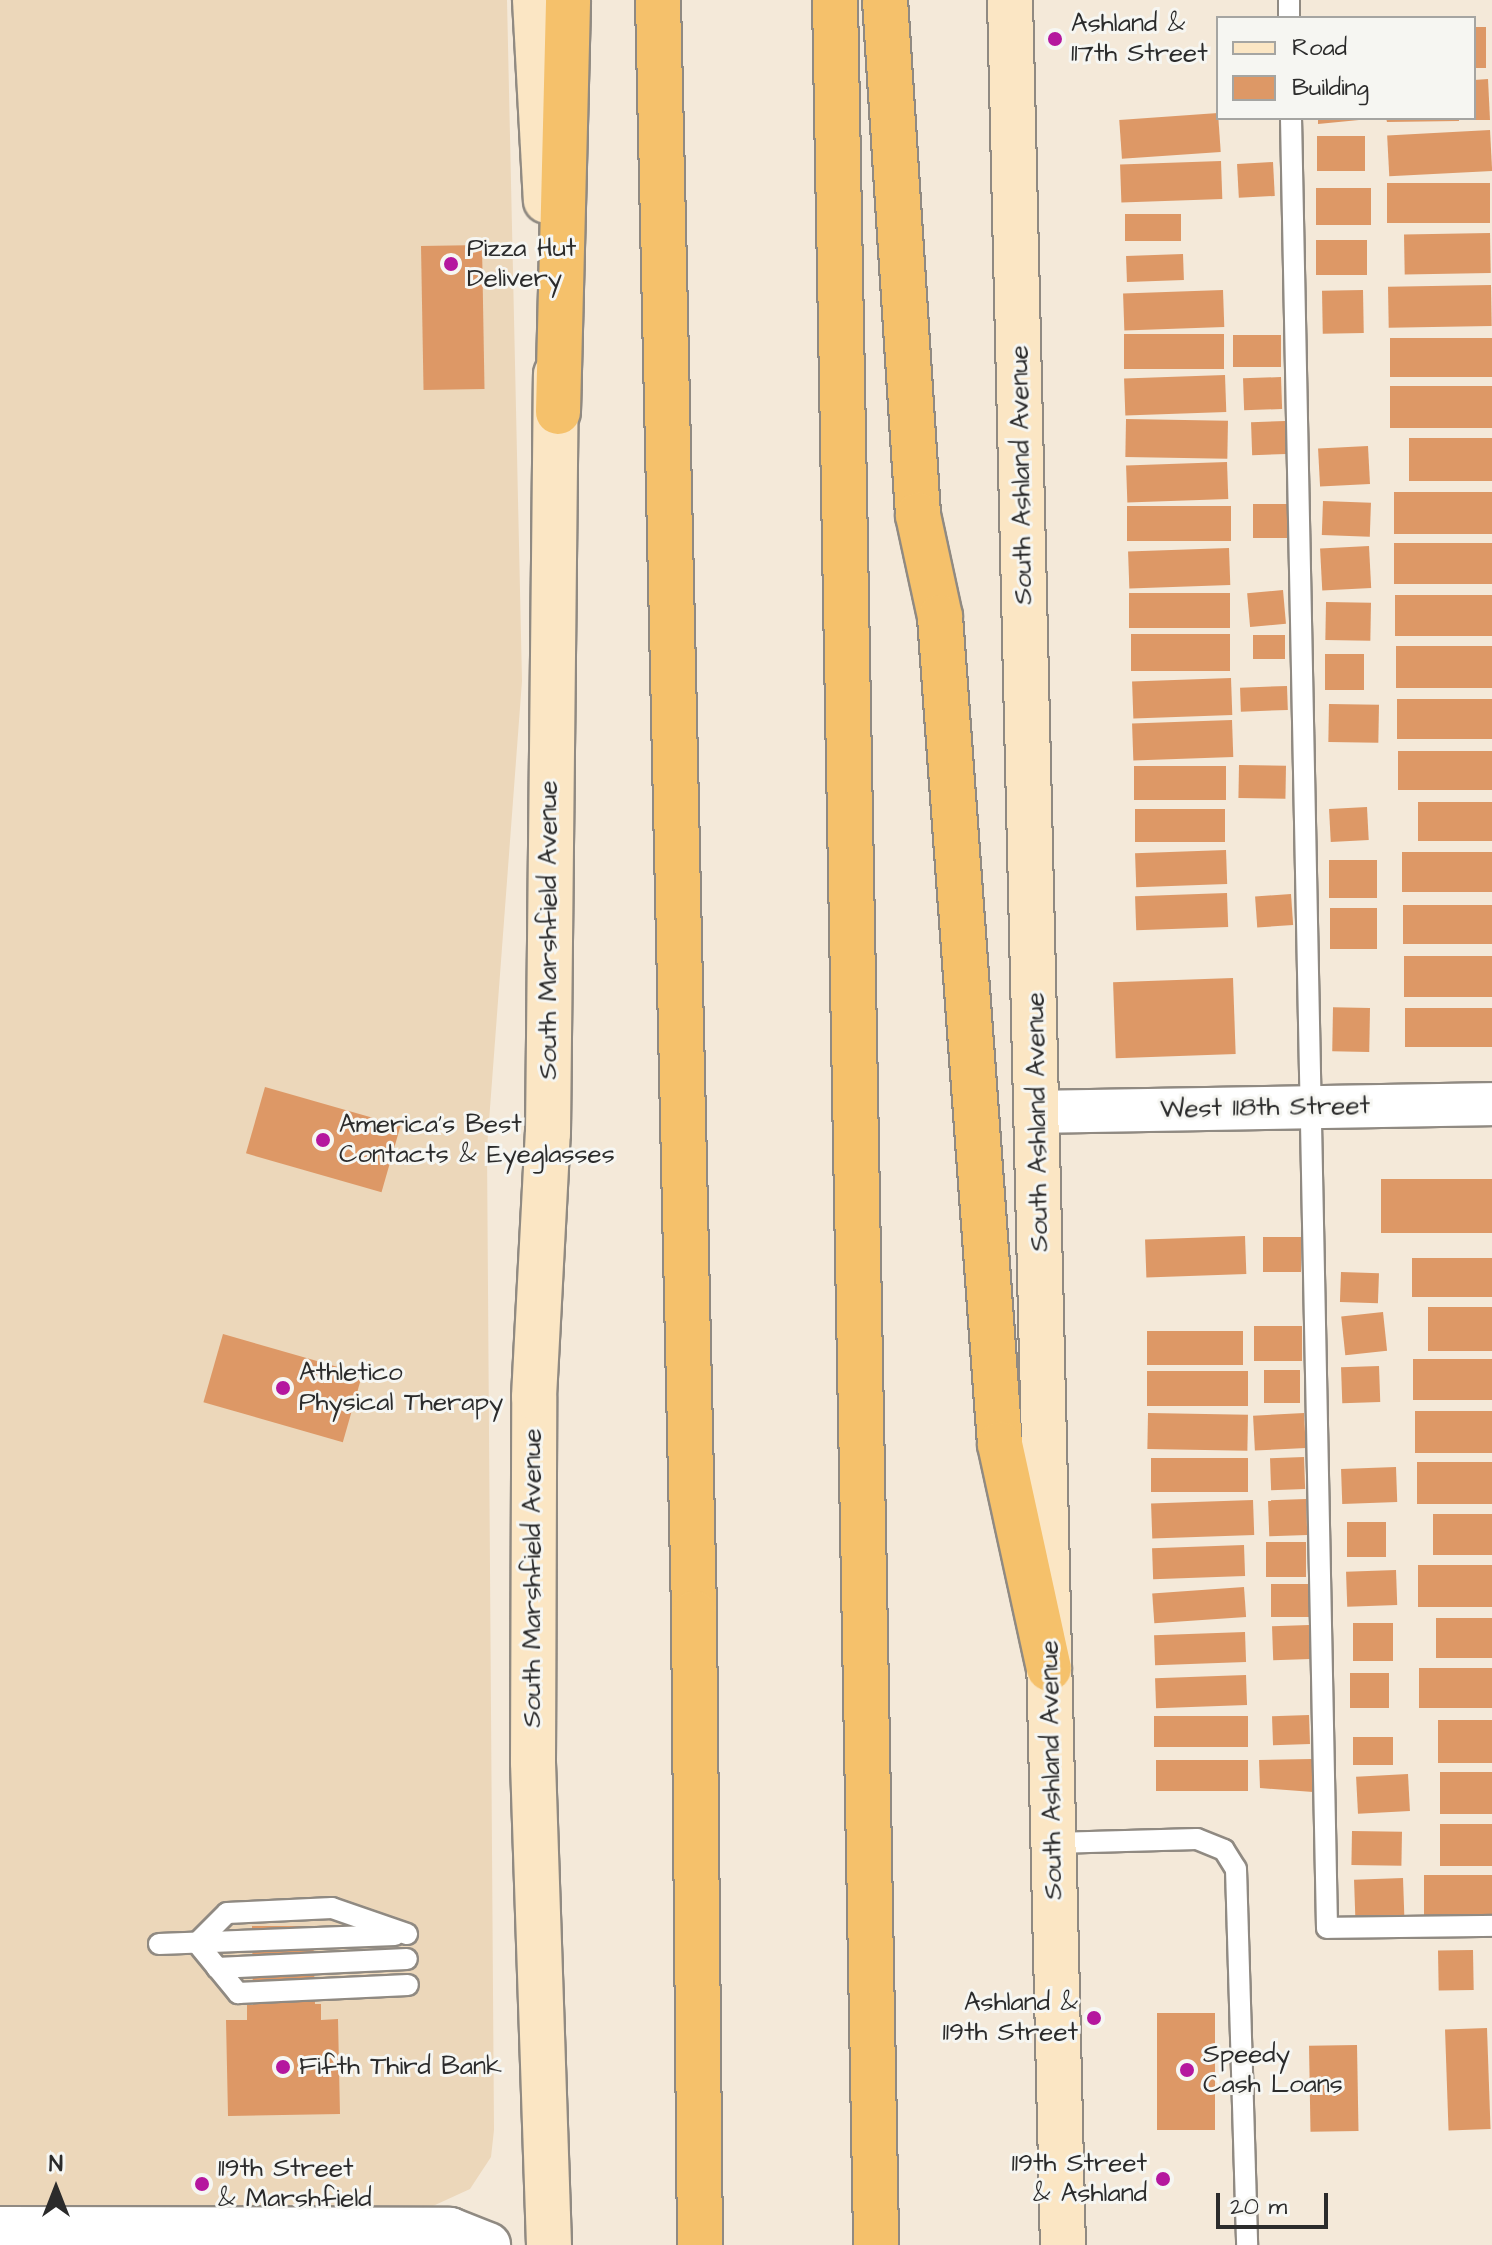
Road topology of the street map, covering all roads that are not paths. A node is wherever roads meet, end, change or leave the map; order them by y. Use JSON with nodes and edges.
{"nodes":[{"id":1,"x":535,"y":0,"type":"edge"},
{"id":2,"x":568,"y":0,"type":"edge"},
{"id":3,"x":658,"y":0,"type":"edge"},
{"id":4,"x":835,"y":0,"type":"edge"},
{"id":5,"x":885,"y":0,"type":"edge"},
{"id":6,"x":1010,"y":0,"type":"edge"},
{"id":7,"x":1291,"y":120,"type":"edge"},
{"id":8,"x":558,"y":412,"type":"junction"},
{"id":9,"x":1492,"y":1104,"type":"edge"},
{"id":10,"x":1311,"y":1107,"type":"junction"},
{"id":11,"x":1038,"y":1112,"type":"junction"},
{"id":12,"x":1049,"y":1669,"type":"junction"},
{"id":13,"x":1054,"y":1843,"type":"junction"},
{"id":14,"x":1492,"y":1926,"type":"edge"},
{"id":15,"x":197,"y":1943,"type":"junction"},
{"id":16,"x":159,"y":1944,"type":"dead end"},
{"id":17,"x":407,"y":1959,"type":"dead end"},
{"id":18,"x":217,"y":1968,"type":"junction"},
{"id":19,"x":408,"y":1985,"type":"dead end"},
{"id":20,"x":0,"y":2229,"type":"edge"},
{"id":21,"x":488,"y":2245,"type":"edge"},
{"id":22,"x":549,"y":2245,"type":"edge"},
{"id":23,"x":700,"y":2245,"type":"edge"},
{"id":24,"x":876,"y":2245,"type":"edge"},
{"id":25,"x":1063,"y":2245,"type":"edge"},
{"id":26,"x":1247,"y":2245,"type":"edge"}],
"edges":[{"from":1,"to":8,"type":"main road","name":"South Marshfield Avenue"},
{"from":2,"to":8,"type":"highway"},
{"from":3,"to":23,"type":"highway"},
{"from":4,"to":24,"type":"highway"},
{"from":5,"to":12,"type":"highway"},
{"from":6,"to":11,"type":"main road","name":"South Ashland Avenue"},
{"from":7,"to":10,"type":"lane"},
{"from":8,"to":22,"type":"main road","name":"South Marshfield Avenue"},
{"from":9,"to":10,"type":"street","name":"West 118th Street"},
{"from":10,"to":11,"type":"street","name":"West 118th Street"},
{"from":10,"to":14,"type":"lane"},
{"from":11,"to":12,"type":"main road","name":"South Ashland Avenue"},
{"from":12,"to":13,"type":"main road","name":"South Ashland Avenue"},
{"from":13,"to":25,"type":"main road","name":"South Ashland Avenue"},
{"from":13,"to":26,"type":"lane"},
{"from":15,"to":15,"type":"lane"},
{"from":15,"to":16,"type":"lane"},
{"from":15,"to":18,"type":"lane"},
{"from":17,"to":18,"type":"lane"},
{"from":18,"to":19,"type":"lane"},
{"from":20,"to":21,"type":"street"}]}
